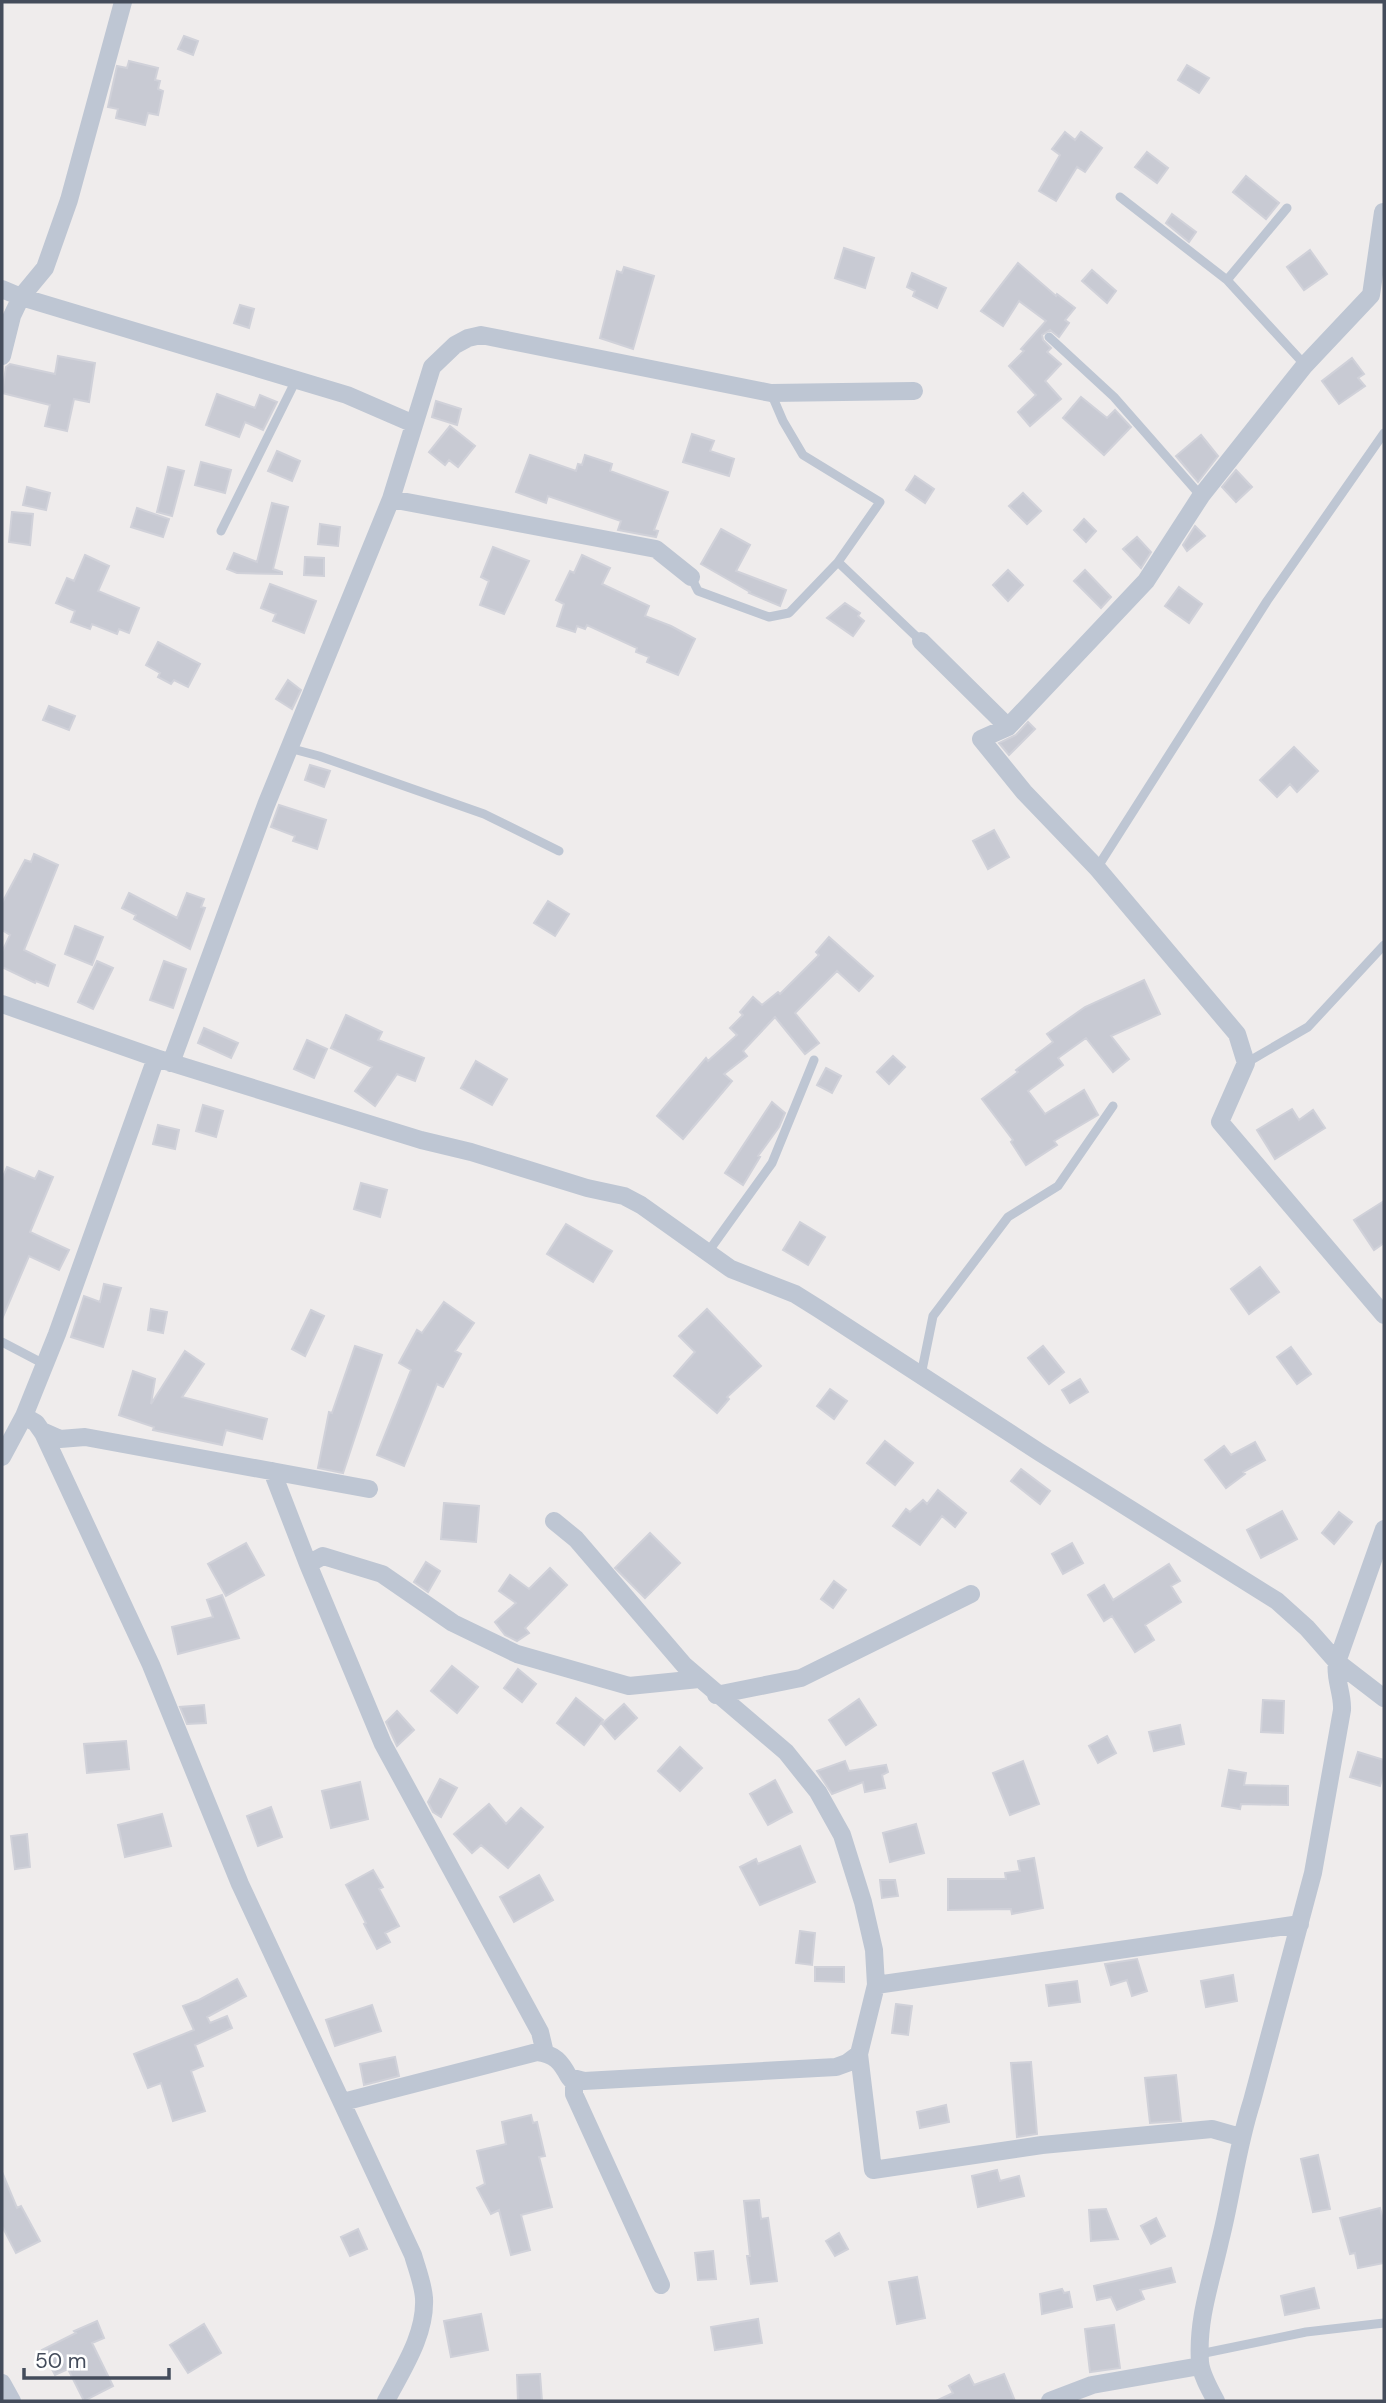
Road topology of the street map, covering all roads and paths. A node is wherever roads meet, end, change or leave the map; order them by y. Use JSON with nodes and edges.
{"nodes":[{"id":1,"x":123,"y":2,"type":"edge"},
{"id":2,"x":1120,"y":197,"type":"dead end"},
{"id":3,"x":1287,"y":208,"type":"dead end"},
{"id":4,"x":1383,"y":212,"type":"edge"},
{"id":5,"x":1227,"y":280,"type":"junction"},
{"id":6,"x":2,"y":289,"type":"edge"},
{"id":7,"x":21,"y":297,"type":"junction"},
{"id":8,"x":1049,"y":337,"type":"dead end"},
{"id":9,"x":2,"y":356,"type":"edge"},
{"id":10,"x":1305,"y":365,"type":"junction"},
{"id":11,"x":296,"y":380,"type":"junction"},
{"id":12,"x":914,"y":391,"type":"dead end"},
{"id":13,"x":771,"y":393,"type":"junction"},
{"id":14,"x":414,"y":424,"type":"junction"},
{"id":15,"x":1381,"y":436,"type":"edge"},
{"id":16,"x":1384,"y":448,"type":"edge"},
{"id":17,"x":1201,"y":496,"type":"junction"},
{"id":18,"x":391,"y":499,"type":"junction"},
{"id":19,"x":221,"y":531,"type":"dead end"},
{"id":20,"x":838,"y":562,"type":"junction"},
{"id":21,"x":691,"y":577,"type":"joint"},
{"id":22,"x":921,"y":641,"type":"joint"},
{"id":23,"x":1008,"y":727,"type":"junction"},
{"id":24,"x":289,"y":748,"type":"junction"},
{"id":25,"x":559,"y":851,"type":"dead end"},
{"id":26,"x":1097,"y":868,"type":"junction"},
{"id":27,"x":1384,"y":945,"type":"edge"},
{"id":28,"x":2,"y":1004,"type":"edge"},
{"id":29,"x":814,"y":1060,"type":"dead end"},
{"id":30,"x":163,"y":1061,"type":"junction"},
{"id":31,"x":1246,"y":1063,"type":"junction"},
{"id":32,"x":1112,"y":1107,"type":"dead end"},
{"id":33,"x":708,"y":1252,"type":"junction"},
{"id":34,"x":1384,"y":1315,"type":"edge"},
{"id":35,"x":2,"y":1342,"type":"edge"},
{"id":36,"x":44,"y":1364,"type":"junction"},
{"id":37,"x":921,"y":1376,"type":"junction"},
{"id":38,"x":24,"y":1416,"type":"junction"},
{"id":39,"x":42,"y":1431,"type":"junction"},
{"id":40,"x":2,"y":1457,"type":"edge"},
{"id":41,"x":272,"y":1471,"type":"junction"},
{"id":42,"x":369,"y":1489,"type":"dead end"},
{"id":43,"x":554,"y":1521,"type":"dead end"},
{"id":44,"x":1384,"y":1529,"type":"edge"},
{"id":45,"x":308,"y":1564,"type":"junction"},
{"id":46,"x":971,"y":1594,"type":"dead end"},
{"id":47,"x":1337,"y":1662,"type":"junction"},
{"id":48,"x":699,"y":1679,"type":"junction"},
{"id":49,"x":716,"y":1695,"type":"junction"},
{"id":50,"x":1384,"y":1698,"type":"edge"},
{"id":51,"x":1300,"y":1924,"type":"junction"},
{"id":52,"x":876,"y":1985,"type":"junction"},
{"id":53,"x":545,"y":2053,"type":"junction"},
{"id":54,"x":859,"y":2054,"type":"junction"},
{"id":55,"x":569,"y":2077,"type":"junction"},
{"id":56,"x":343,"y":2102,"type":"junction"},
{"id":57,"x":1240,"y":2137,"type":"junction"},
{"id":58,"x":661,"y":2285,"type":"dead end"},
{"id":59,"x":1384,"y":2323,"type":"edge"},
{"id":60,"x":1200,"y":2360,"type":"junction"},
{"id":61,"x":2,"y":2383,"type":"edge"},
{"id":62,"x":12,"y":2401,"type":"edge"},
{"id":63,"x":386,"y":2401,"type":"edge"},
{"id":64,"x":1050,"y":2401,"type":"edge"},
{"id":65,"x":1216,"y":2401,"type":"edge"}],
"edges":[{"from":1,"to":7,"type":"street"},
{"from":2,"to":5,"type":"lane"},
{"from":3,"to":5,"type":"lane"},
{"from":4,"to":10,"type":"street"},
{"from":5,"to":10,"type":"lane"},
{"from":6,"to":7,"type":"street"},
{"from":7,"to":9,"type":"street"},
{"from":7,"to":11,"type":"street"},
{"from":8,"to":17,"type":"lane"},
{"from":10,"to":17,"type":"street"},
{"from":11,"to":14,"type":"street"},
{"from":11,"to":19,"type":"lane"},
{"from":12,"to":13,"type":"street"},
{"from":13,"to":14,"type":"street"},
{"from":13,"to":20,"type":"lane"},
{"from":14,"to":18,"type":"street"},
{"from":15,"to":16,"type":"lane"},
{"from":15,"to":26,"type":"lane"},
{"from":17,"to":23,"type":"street"},
{"from":18,"to":21,"type":"street"},
{"from":18,"to":24,"type":"street"},
{"from":20,"to":21,"type":"lane"},
{"from":20,"to":22,"type":"lane"},
{"from":22,"to":23,"type":"street"},
{"from":23,"to":26,"type":"street"},
{"from":24,"to":25,"type":"lane"},
{"from":24,"to":30,"type":"street"},
{"from":26,"to":31,"type":"street"},
{"from":27,"to":31,"type":"lane"},
{"from":28,"to":30,"type":"street"},
{"from":29,"to":33,"type":"lane"},
{"from":30,"to":33,"type":"street"},
{"from":30,"to":36,"type":"street"},
{"from":31,"to":34,"type":"street"},
{"from":32,"to":37,"type":"lane"},
{"from":33,"to":37,"type":"street"},
{"from":35,"to":36,"type":"lane"},
{"from":36,"to":38,"type":"street"},
{"from":37,"to":47,"type":"street"},
{"from":38,"to":39,"type":"street"},
{"from":38,"to":40,"type":"street"},
{"from":39,"to":41,"type":"street"},
{"from":39,"to":56,"type":"street"},
{"from":41,"to":42,"type":"street"},
{"from":41,"to":45,"type":"street"},
{"from":43,"to":48,"type":"street"},
{"from":44,"to":47,"type":"street"},
{"from":45,"to":48,"type":"street"},
{"from":45,"to":53,"type":"street"},
{"from":46,"to":49,"type":"street"},
{"from":47,"to":50,"type":"street"},
{"from":47,"to":51,"type":"street"},
{"from":48,"to":49,"type":"street"},
{"from":49,"to":52,"type":"street"},
{"from":51,"to":52,"type":"street"},
{"from":51,"to":57,"type":"street"},
{"from":52,"to":54,"type":"street"},
{"from":53,"to":55,"type":"street"},
{"from":53,"to":56,"type":"street"},
{"from":54,"to":55,"type":"street"},
{"from":54,"to":57,"type":"street"},
{"from":55,"to":58,"type":"street"},
{"from":56,"to":63,"type":"street"},
{"from":57,"to":60,"type":"street"},
{"from":59,"to":60,"type":"lane"},
{"from":60,"to":64,"type":"street"},
{"from":60,"to":65,"type":"street"},
{"from":61,"to":62,"type":"street"}]}
